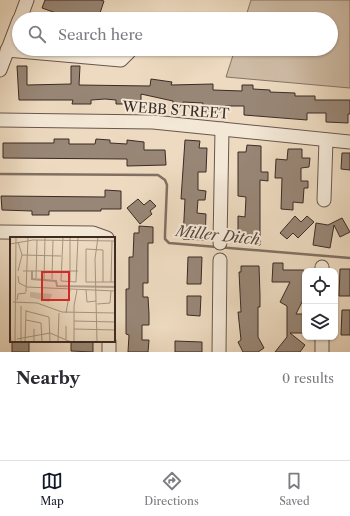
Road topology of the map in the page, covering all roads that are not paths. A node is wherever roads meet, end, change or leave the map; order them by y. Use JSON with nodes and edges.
{"nodes":[{"id":1,"x":27,"y":0,"type":"edge"},
{"id":2,"x":22,"y":12,"type":"edge"},
{"id":3,"x":12,"y":38,"type":"edge"},
{"id":4,"x":7,"y":50,"type":"junction"},
{"id":5,"x":12,"y":50,"type":"edge"},
{"id":6,"x":75,"y":56,"type":"edge"},
{"id":7,"x":125,"y":56,"type":"edge"},
{"id":8,"x":0,"y":70,"type":"edge"},
{"id":9,"x":0,"y":120,"type":"edge"},
{"id":10,"x":222,"y":129,"type":"junction"},
{"id":11,"x":326,"y":140,"type":"junction"},
{"id":12,"x":350,"y":142,"type":"edge"},
{"id":13,"x":324,"y":200,"type":"dead end"},
{"id":14,"x":0,"y":232,"type":"edge"},
{"id":15,"x":104,"y":237,"type":"edge"},
{"id":16,"x":220,"y":243,"type":"dead end"},
{"id":17,"x":220,"y":260,"type":"dead end"},
{"id":18,"x":322,"y":340,"type":"edge"},
{"id":19,"x":219,"y":352,"type":"edge"},
{"id":20,"x":322,"y":352,"type":"edge"}],
"edges":[{"from":1,"to":2,"type":"street"},
{"from":3,"to":4,"type":"street"},
{"from":4,"to":5,"type":"street"},
{"from":4,"to":8,"type":"street"},
{"from":6,"to":7,"type":"street"},
{"from":9,"to":10,"type":"street","name":"WEBB STREET"},
{"from":10,"to":11,"type":"street","name":"WEBB STREET"},
{"from":10,"to":16,"type":"street"},
{"from":11,"to":12,"type":"street","name":"WEBB STREET"},
{"from":11,"to":13,"type":"street"},
{"from":14,"to":15,"type":"street"},
{"from":17,"to":19,"type":"street"},
{"from":18,"to":20,"type":"street"}]}
